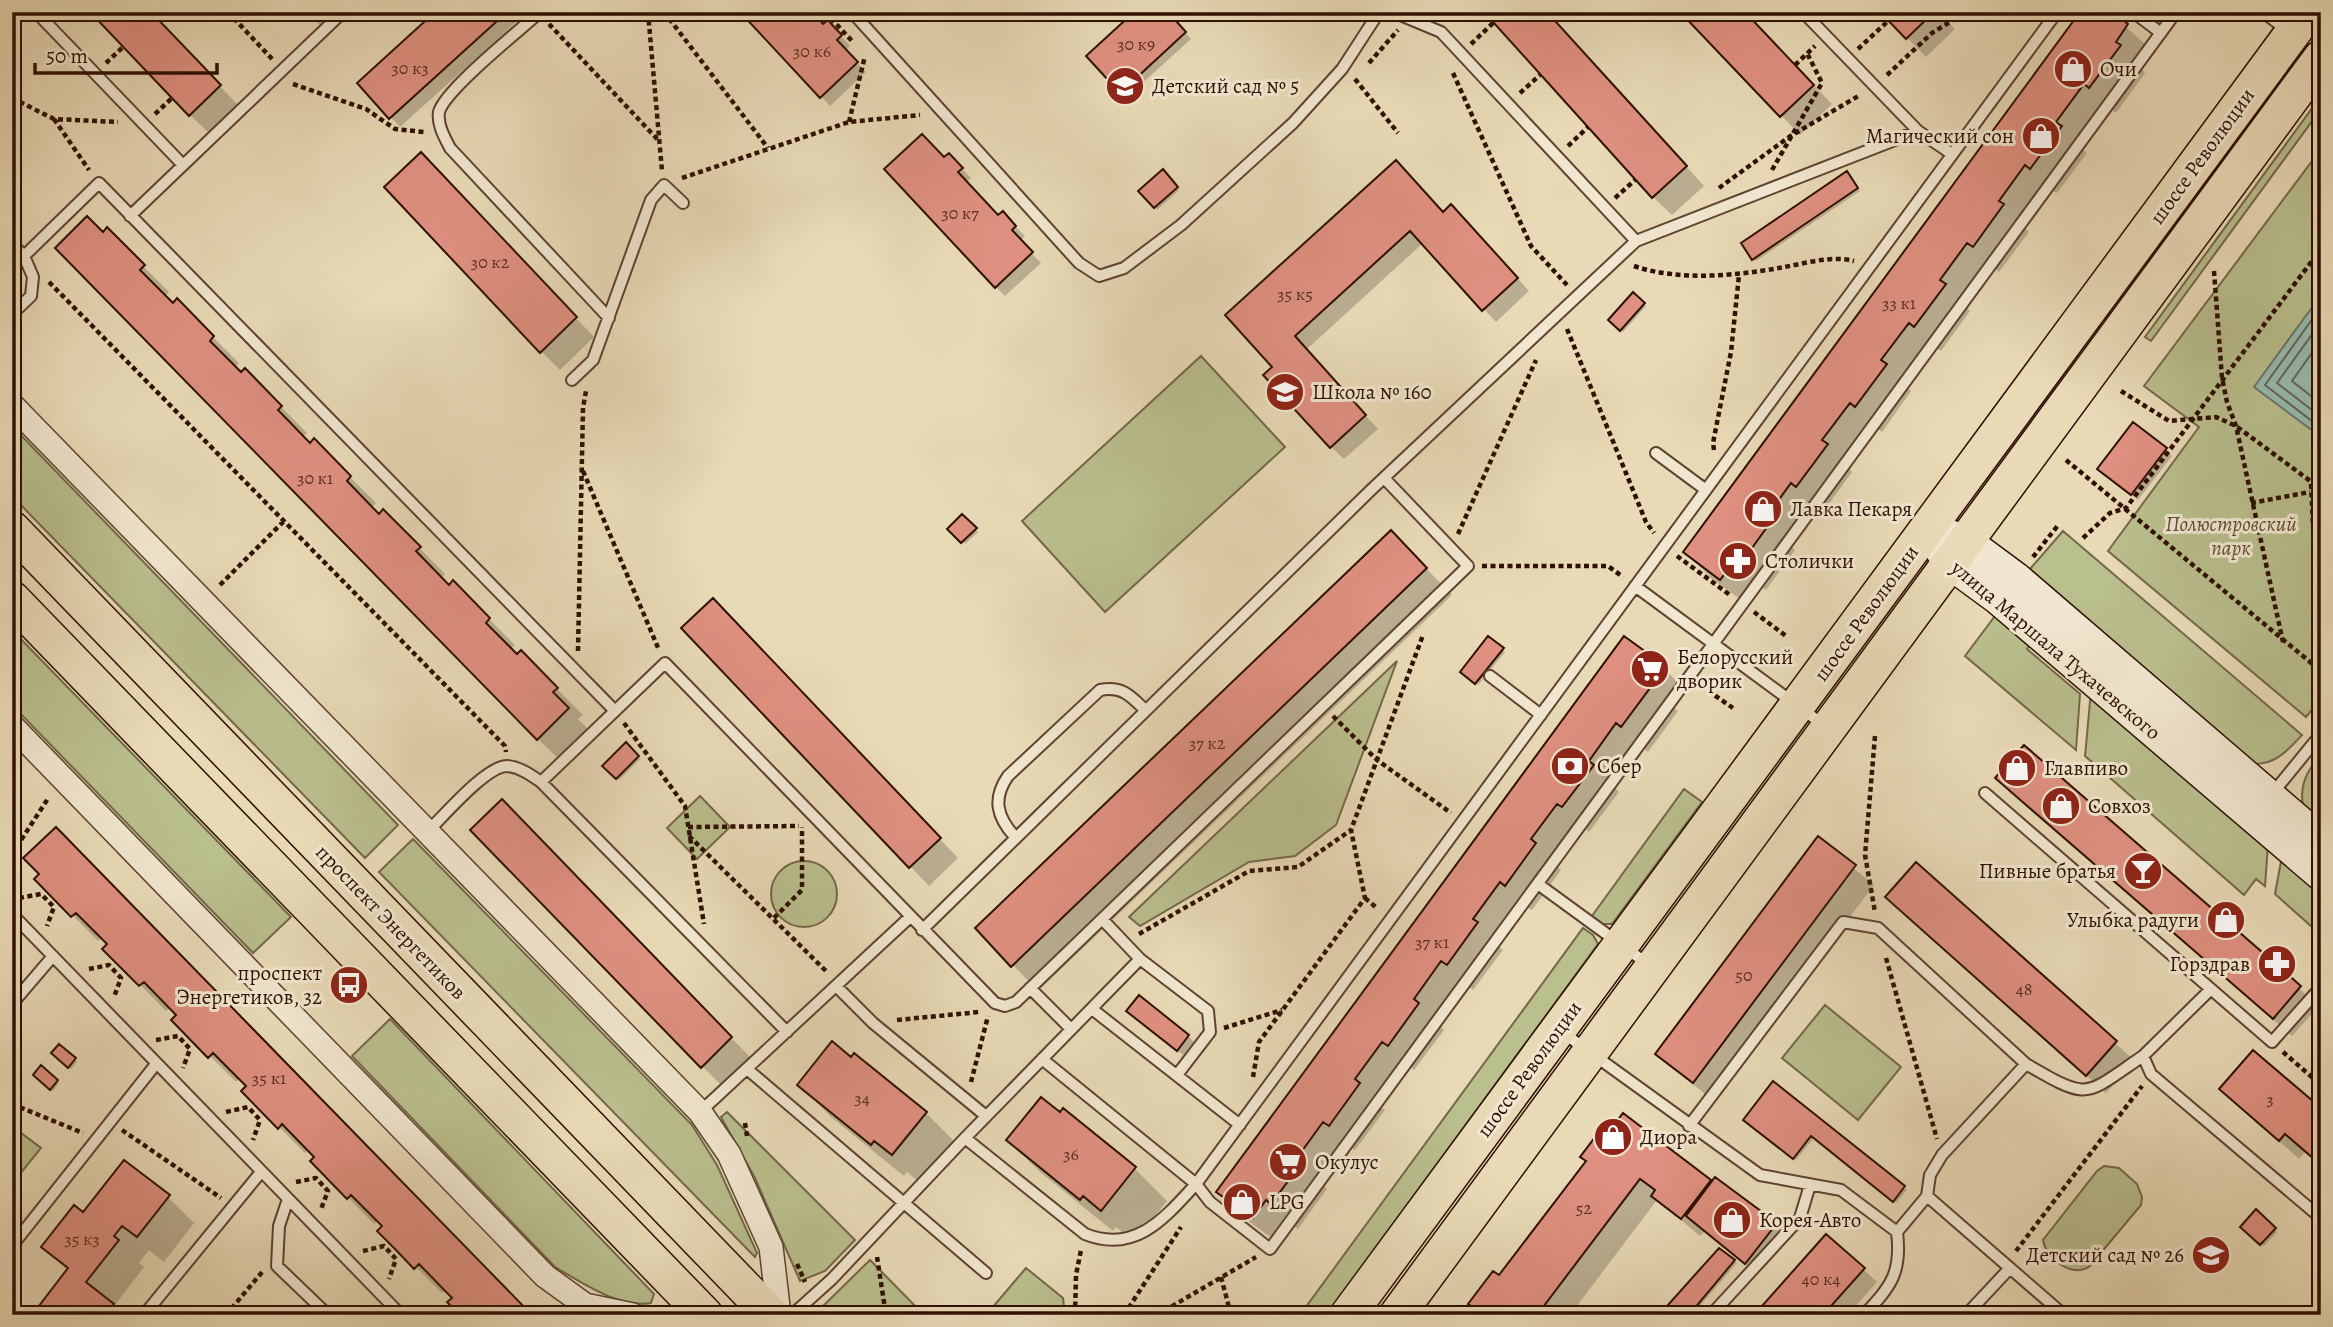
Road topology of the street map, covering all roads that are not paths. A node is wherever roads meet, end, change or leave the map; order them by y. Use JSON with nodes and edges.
{"nodes":[{"id":1,"x":36,"y":12,"type":"edge"},
{"id":2,"x":342,"y":12,"type":"edge"},
{"id":3,"x":852,"y":12,"type":"edge"},
{"id":4,"x":1379,"y":12,"type":"edge"},
{"id":5,"x":1393,"y":12,"type":"edge"},
{"id":6,"x":1802,"y":12,"type":"edge"},
{"id":7,"x":2057,"y":12,"type":"edge"},
{"id":8,"x":2133,"y":12,"type":"edge"},
{"id":9,"x":2176,"y":12,"type":"edge"},
{"id":10,"x":2263,"y":12,"type":"edge"},
{"id":11,"x":539,"y":13,"type":"edge"},
{"id":12,"x":2300,"y":23,"type":"edge"},
{"id":13,"x":2161,"y":33,"type":"junction"},
{"id":14,"x":2321,"y":58,"type":"edge"},
{"id":15,"x":1918,"y":131,"type":"junction"},
{"id":16,"x":1952,"y":155,"type":"junction"},
{"id":17,"x":183,"y":165,"type":"junction"},
{"id":18,"x":683,"y":203,"type":"dead end"},
{"id":19,"x":130,"y":216,"type":"junction"},
{"id":20,"x":1636,"y":241,"type":"junction"},
{"id":21,"x":12,"y":244,"type":"edge"},
{"id":22,"x":24,"y":256,"type":"junction"},
{"id":23,"x":12,"y":314,"type":"edge"},
{"id":24,"x":609,"y":318,"type":"junction"},
{"id":25,"x":572,"y":380,"type":"dead end"},
{"id":26,"x":12,"y":404,"type":"edge"},
{"id":27,"x":1656,"y":453,"type":"dead end"},
{"id":28,"x":1384,"y":478,"type":"junction"},
{"id":29,"x":1706,"y":490,"type":"junction"},
{"id":30,"x":12,"y":529,"type":"edge"},
{"id":31,"x":1928,"y":529,"type":"junction"},
{"id":32,"x":1957,"y":551,"type":"junction"},
{"id":33,"x":1635,"y":586,"type":"junction"},
{"id":34,"x":12,"y":599,"type":"edge"},
{"id":35,"x":1714,"y":644,"type":"junction"},
{"id":36,"x":1490,"y":676,"type":"dead end"},
{"id":37,"x":1797,"y":706,"type":"junction"},
{"id":38,"x":1145,"y":710,"type":"junction"},
{"id":39,"x":615,"y":711,"type":"junction"},
{"id":40,"x":1541,"y":715,"type":"junction"},
{"id":41,"x":12,"y":726,"type":"edge"},
{"id":42,"x":1828,"y":727,"type":"junction"},
{"id":43,"x":2321,"y":734,"type":"edge"},
{"id":44,"x":541,"y":782,"type":"junction"},
{"id":45,"x":1984,"y":793,"type":"dead end"},
{"id":46,"x":2262,"y":807,"type":"junction"},
{"id":47,"x":428,"y":831,"type":"junction"},
{"id":48,"x":1015,"y":837,"type":"junction"},
{"id":49,"x":2321,"y":841,"type":"edge"},
{"id":50,"x":2321,"y":874,"type":"edge"},
{"id":51,"x":1538,"y":884,"type":"junction"},
{"id":52,"x":12,"y":914,"type":"edge"},
{"id":53,"x":910,"y":917,"type":"junction"},
{"id":54,"x":1102,"y":919,"type":"junction"},
{"id":55,"x":922,"y":930,"type":"junction"},
{"id":56,"x":1621,"y":945,"type":"junction"},
{"id":57,"x":53,"y":956,"type":"junction"},
{"id":58,"x":1140,"y":959,"type":"junction"},
{"id":59,"x":1652,"y":968,"type":"junction"},
{"id":60,"x":836,"y":986,"type":"junction"},
{"id":61,"x":1030,"y":988,"type":"junction"},
{"id":62,"x":2321,"y":988,"type":"edge"},
{"id":63,"x":2211,"y":989,"type":"junction"},
{"id":64,"x":12,"y":1004,"type":"edge"},
{"id":65,"x":1092,"y":1009,"type":"junction"},
{"id":66,"x":1071,"y":1029,"type":"junction"},
{"id":67,"x":1558,"y":1030,"type":"junction"},
{"id":68,"x":787,"y":1032,"type":"junction"},
{"id":69,"x":1590,"y":1052,"type":"junction"},
{"id":70,"x":2143,"y":1056,"type":"junction"},
{"id":71,"x":1042,"y":1059,"type":"junction"},
{"id":72,"x":156,"y":1064,"type":"junction"},
{"id":73,"x":2026,"y":1064,"type":"junction"},
{"id":74,"x":747,"y":1069,"type":"junction"},
{"id":75,"x":1177,"y":1076,"type":"junction"},
{"id":76,"x":700,"y":1112,"type":"junction"},
{"id":77,"x":986,"y":1116,"type":"junction"},
{"id":78,"x":1240,"y":1125,"type":"junction"},
{"id":79,"x":1689,"y":1126,"type":"junction"},
{"id":80,"x":965,"y":1138,"type":"junction"},
{"id":81,"x":261,"y":1172,"type":"junction"},
{"id":82,"x":1196,"y":1184,"type":"junction"},
{"id":83,"x":1810,"y":1185,"type":"junction"},
{"id":84,"x":1927,"y":1196,"type":"junction"},
{"id":85,"x":288,"y":1199,"type":"junction"},
{"id":86,"x":903,"y":1204,"type":"junction"},
{"id":87,"x":2321,"y":1218,"type":"edge"},
{"id":88,"x":1896,"y":1232,"type":"junction"},
{"id":89,"x":12,"y":1246,"type":"edge"},
{"id":90,"x":2008,"y":1266,"type":"junction"},
{"id":91,"x":986,"y":1273,"type":"dead end"},
{"id":92,"x":1395,"y":1300,"type":"edge"},
{"id":93,"x":583,"y":1310,"type":"edge"},
{"id":94,"x":144,"y":1315,"type":"edge"},
{"id":95,"x":328,"y":1315,"type":"edge"},
{"id":96,"x":401,"y":1315,"type":"edge"},
{"id":97,"x":633,"y":1315,"type":"edge"},
{"id":98,"x":705,"y":1315,"type":"edge"},
{"id":99,"x":771,"y":1315,"type":"edge"},
{"id":100,"x":779,"y":1315,"type":"edge"},
{"id":101,"x":792,"y":1315,"type":"edge"},
{"id":102,"x":1348,"y":1315,"type":"edge"},
{"id":103,"x":1712,"y":1315,"type":"edge"},
{"id":104,"x":1864,"y":1315,"type":"edge"},
{"id":105,"x":1966,"y":1315,"type":"edge"},
{"id":106,"x":2064,"y":1315,"type":"edge"}],
"edges":[{"from":1,"to":17,"type":"lane"},
{"from":2,"to":17,"type":"lane"},
{"from":3,"to":4,"type":"lane"},
{"from":5,"to":20,"type":"lane"},
{"from":6,"to":15,"type":"lane"},
{"from":7,"to":16,"type":"lane"},
{"from":8,"to":13,"type":"lane"},
{"from":9,"to":13,"type":"lane"},
{"from":10,"to":12,"type":"lane"},
{"from":11,"to":24,"type":"lane"},
{"from":12,"to":31,"type":"main road","name":"шоссе Революции"},
{"from":13,"to":35,"type":"lane"},
{"from":14,"to":32,"type":"main road","name":"шоссе Революции"},
{"from":15,"to":16,"type":"lane"},
{"from":15,"to":20,"type":"lane"},
{"from":16,"to":29,"type":"lane"},
{"from":17,"to":19,"type":"lane"},
{"from":18,"to":24,"type":"lane"},
{"from":19,"to":22,"type":"lane"},
{"from":19,"to":39,"type":"lane"},
{"from":20,"to":28,"type":"lane"},
{"from":21,"to":22,"type":"lane"},
{"from":22,"to":23,"type":"lane"},
{"from":24,"to":25,"type":"lane"},
{"from":26,"to":47,"type":"street"},
{"from":27,"to":29,"type":"lane"},
{"from":28,"to":38,"type":"lane"},
{"from":28,"to":54,"type":"lane"},
{"from":29,"to":33,"type":"lane"},
{"from":30,"to":99,"type":"main road","name":"проспект Энергетиков"},
{"from":31,"to":32,"type":"street","name":"улица Маршала Тухачевского"},
{"from":31,"to":37,"type":"main road","name":"шоссе Революции"},
{"from":32,"to":42,"type":"main road","name":"шоссе Революции"},
{"from":32,"to":46,"type":"street","name":"улица Маршала Тухачевского"},
{"from":33,"to":35,"type":"lane"},
{"from":33,"to":40,"type":"lane"},
{"from":34,"to":98,"type":"main road"},
{"from":35,"to":37,"type":"lane"},
{"from":35,"to":51,"type":"lane"},
{"from":36,"to":40,"type":"lane"},
{"from":37,"to":42,"type":"lane"},
{"from":37,"to":56,"type":"main road","name":"шоссе Революции"},
{"from":38,"to":48,"type":"lane"},
{"from":38,"to":48,"type":"lane"},
{"from":39,"to":44,"type":"lane"},
{"from":39,"to":53,"type":"lane"},
{"from":40,"to":78,"type":"lane"},
{"from":41,"to":93,"type":"street"},
{"from":42,"to":59,"type":"main road","name":"шоссе Революции"},
{"from":43,"to":46,"type":"lane"},
{"from":44,"to":47,"type":"lane"},
{"from":44,"to":68,"type":"lane"},
{"from":45,"to":63,"type":"lane"},
{"from":46,"to":49,"type":"street","name":"улица Маршала Тухачевского"},
{"from":46,"to":50,"type":"street","name":"улица Маршала Тухачевского"},
{"from":47,"to":76,"type":"street"},
{"from":48,"to":55,"type":"lane"},
{"from":51,"to":56,"type":"lane"},
{"from":51,"to":82,"type":"lane"},
{"from":52,"to":57,"type":"lane"},
{"from":53,"to":55,"type":"lane"},
{"from":53,"to":60,"type":"lane"},
{"from":54,"to":58,"type":"lane"},
{"from":54,"to":61,"type":"lane"},
{"from":55,"to":61,"type":"lane"},
{"from":56,"to":59,"type":"lane"},
{"from":56,"to":67,"type":"main road","name":"шоссе Революции"},
{"from":57,"to":64,"type":"lane"},
{"from":57,"to":72,"type":"lane"},
{"from":58,"to":65,"type":"lane"},
{"from":58,"to":75,"type":"lane"},
{"from":59,"to":69,"type":"main road","name":"шоссе Революции"},
{"from":60,"to":68,"type":"lane"},
{"from":60,"to":77,"type":"lane"},
{"from":61,"to":66,"type":"lane"},
{"from":62,"to":63,"type":"lane"},
{"from":63,"to":70,"type":"lane"},
{"from":65,"to":66,"type":"lane"},
{"from":65,"to":75,"type":"lane"},
{"from":66,"to":71,"type":"lane"},
{"from":67,"to":69,"type":"lane"},
{"from":67,"to":92,"type":"main road","name":"шоссе Революции"},
{"from":68,"to":74,"type":"lane"},
{"from":69,"to":79,"type":"lane"},
{"from":69,"to":92,"type":"main road","name":"шоссе Революции"},
{"from":70,"to":73,"type":"lane"},
{"from":70,"to":87,"type":"lane"},
{"from":71,"to":77,"type":"lane"},
{"from":71,"to":82,"type":"lane"},
{"from":72,"to":81,"type":"lane"},
{"from":72,"to":89,"type":"lane"},
{"from":73,"to":79,"type":"lane"},
{"from":73,"to":84,"type":"lane"},
{"from":74,"to":76,"type":"lane"},
{"from":74,"to":86,"type":"lane"},
{"from":75,"to":78,"type":"lane"},
{"from":76,"to":100,"type":"street"},
{"from":77,"to":80,"type":"lane"},
{"from":78,"to":82,"type":"lane"},
{"from":79,"to":83,"type":"lane"},
{"from":80,"to":82,"type":"lane"},
{"from":80,"to":86,"type":"lane"},
{"from":81,"to":85,"type":"lane"},
{"from":81,"to":94,"type":"lane"},
{"from":83,"to":88,"type":"lane"},
{"from":83,"to":103,"type":"lane"},
{"from":84,"to":88,"type":"lane"},
{"from":84,"to":90,"type":"lane"},
{"from":85,"to":95,"type":"lane"},
{"from":85,"to":96,"type":"lane"},
{"from":86,"to":91,"type":"lane"},
{"from":86,"to":101,"type":"lane"},
{"from":88,"to":104,"type":"lane"},
{"from":90,"to":105,"type":"lane"},
{"from":90,"to":106,"type":"lane"},
{"from":92,"to":102,"type":"main road","name":"шоссе Революции"},
{"from":93,"to":97,"type":"street"}]}
